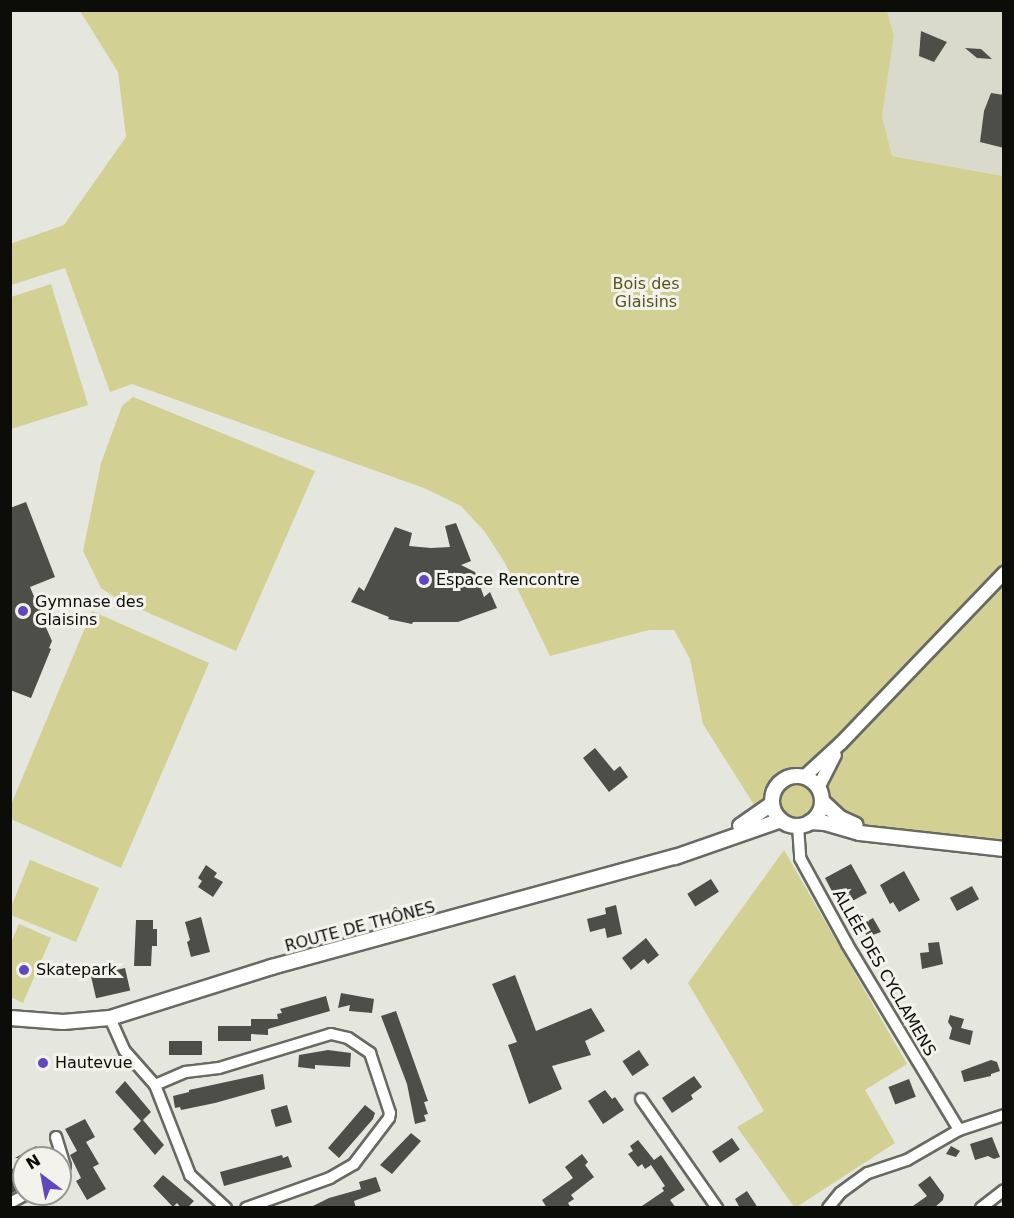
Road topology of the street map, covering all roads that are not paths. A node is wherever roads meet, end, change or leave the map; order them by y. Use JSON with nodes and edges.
{"nodes":[{"id":1,"x":1004,"y":573,"type":"edge"},
{"id":2,"x":841,"y":743,"type":"junction"},
{"id":3,"x":804,"y":777,"type":"junction"},
{"id":4,"x":820,"y":794,"type":"junction"},
{"id":5,"x":772,"y":804,"type":"junction"},
{"id":6,"x":781,"y":820,"type":"junction"},
{"id":7,"x":804,"y":824,"type":"junction"},
{"id":8,"x":886,"y":835,"type":"junction"},
{"id":9,"x":715,"y":842,"type":"junction"},
{"id":10,"x":1004,"y":849,"type":"edge"},
{"id":11,"x":10,"y":1018,"type":"edge"},
{"id":12,"x":110,"y":1018,"type":"junction"},
{"id":13,"x":155,"y":1086,"type":"junction"},
{"id":14,"x":641,"y":1099,"type":"dead end"},
{"id":15,"x":1004,"y":1115,"type":"edge"},
{"id":16,"x":959,"y":1130,"type":"junction"},
{"id":17,"x":57,"y":1137,"type":"dead end"},
{"id":18,"x":59,"y":1146,"type":"edge"},
{"id":19,"x":1004,"y":1190,"type":"edge"},
{"id":20,"x":226,"y":1208,"type":"edge"},
{"id":21,"x":246,"y":1208,"type":"edge"},
{"id":22,"x":717,"y":1208,"type":"edge"},
{"id":23,"x":828,"y":1208,"type":"edge"},
{"id":24,"x":981,"y":1208,"type":"edge"}],
"edges":[{"from":1,"to":2,"type":"street"},
{"from":2,"to":3,"type":"street"},
{"from":2,"to":4,"type":"street"},
{"from":3,"to":4,"type":"main road"},
{"from":3,"to":5,"type":"main road"},
{"from":4,"to":7,"type":"main road"},
{"from":4,"to":8,"type":"main road"},
{"from":5,"to":6,"type":"main road"},
{"from":5,"to":9,"type":"main road","name":"ROUTE DE THÔNES"},
{"from":6,"to":7,"type":"main road"},
{"from":6,"to":9,"type":"main road","name":"ROUTE DE THÔNES"},
{"from":7,"to":8,"type":"main road"},
{"from":7,"to":16,"type":"street","name":"ALLÉE DES CYCLAMENS"},
{"from":8,"to":10,"type":"main road"},
{"from":9,"to":12,"type":"main road","name":"ROUTE DE THÔNES"},
{"from":11,"to":12,"type":"main road","name":"ROUTE DE THÔNES"},
{"from":12,"to":13,"type":"street"},
{"from":13,"to":20,"type":"street"},
{"from":13,"to":21,"type":"street"},
{"from":14,"to":22,"type":"street"},
{"from":15,"to":16,"type":"street"},
{"from":16,"to":23,"type":"street"},
{"from":17,"to":18,"type":"street"},
{"from":19,"to":24,"type":"street"}]}
